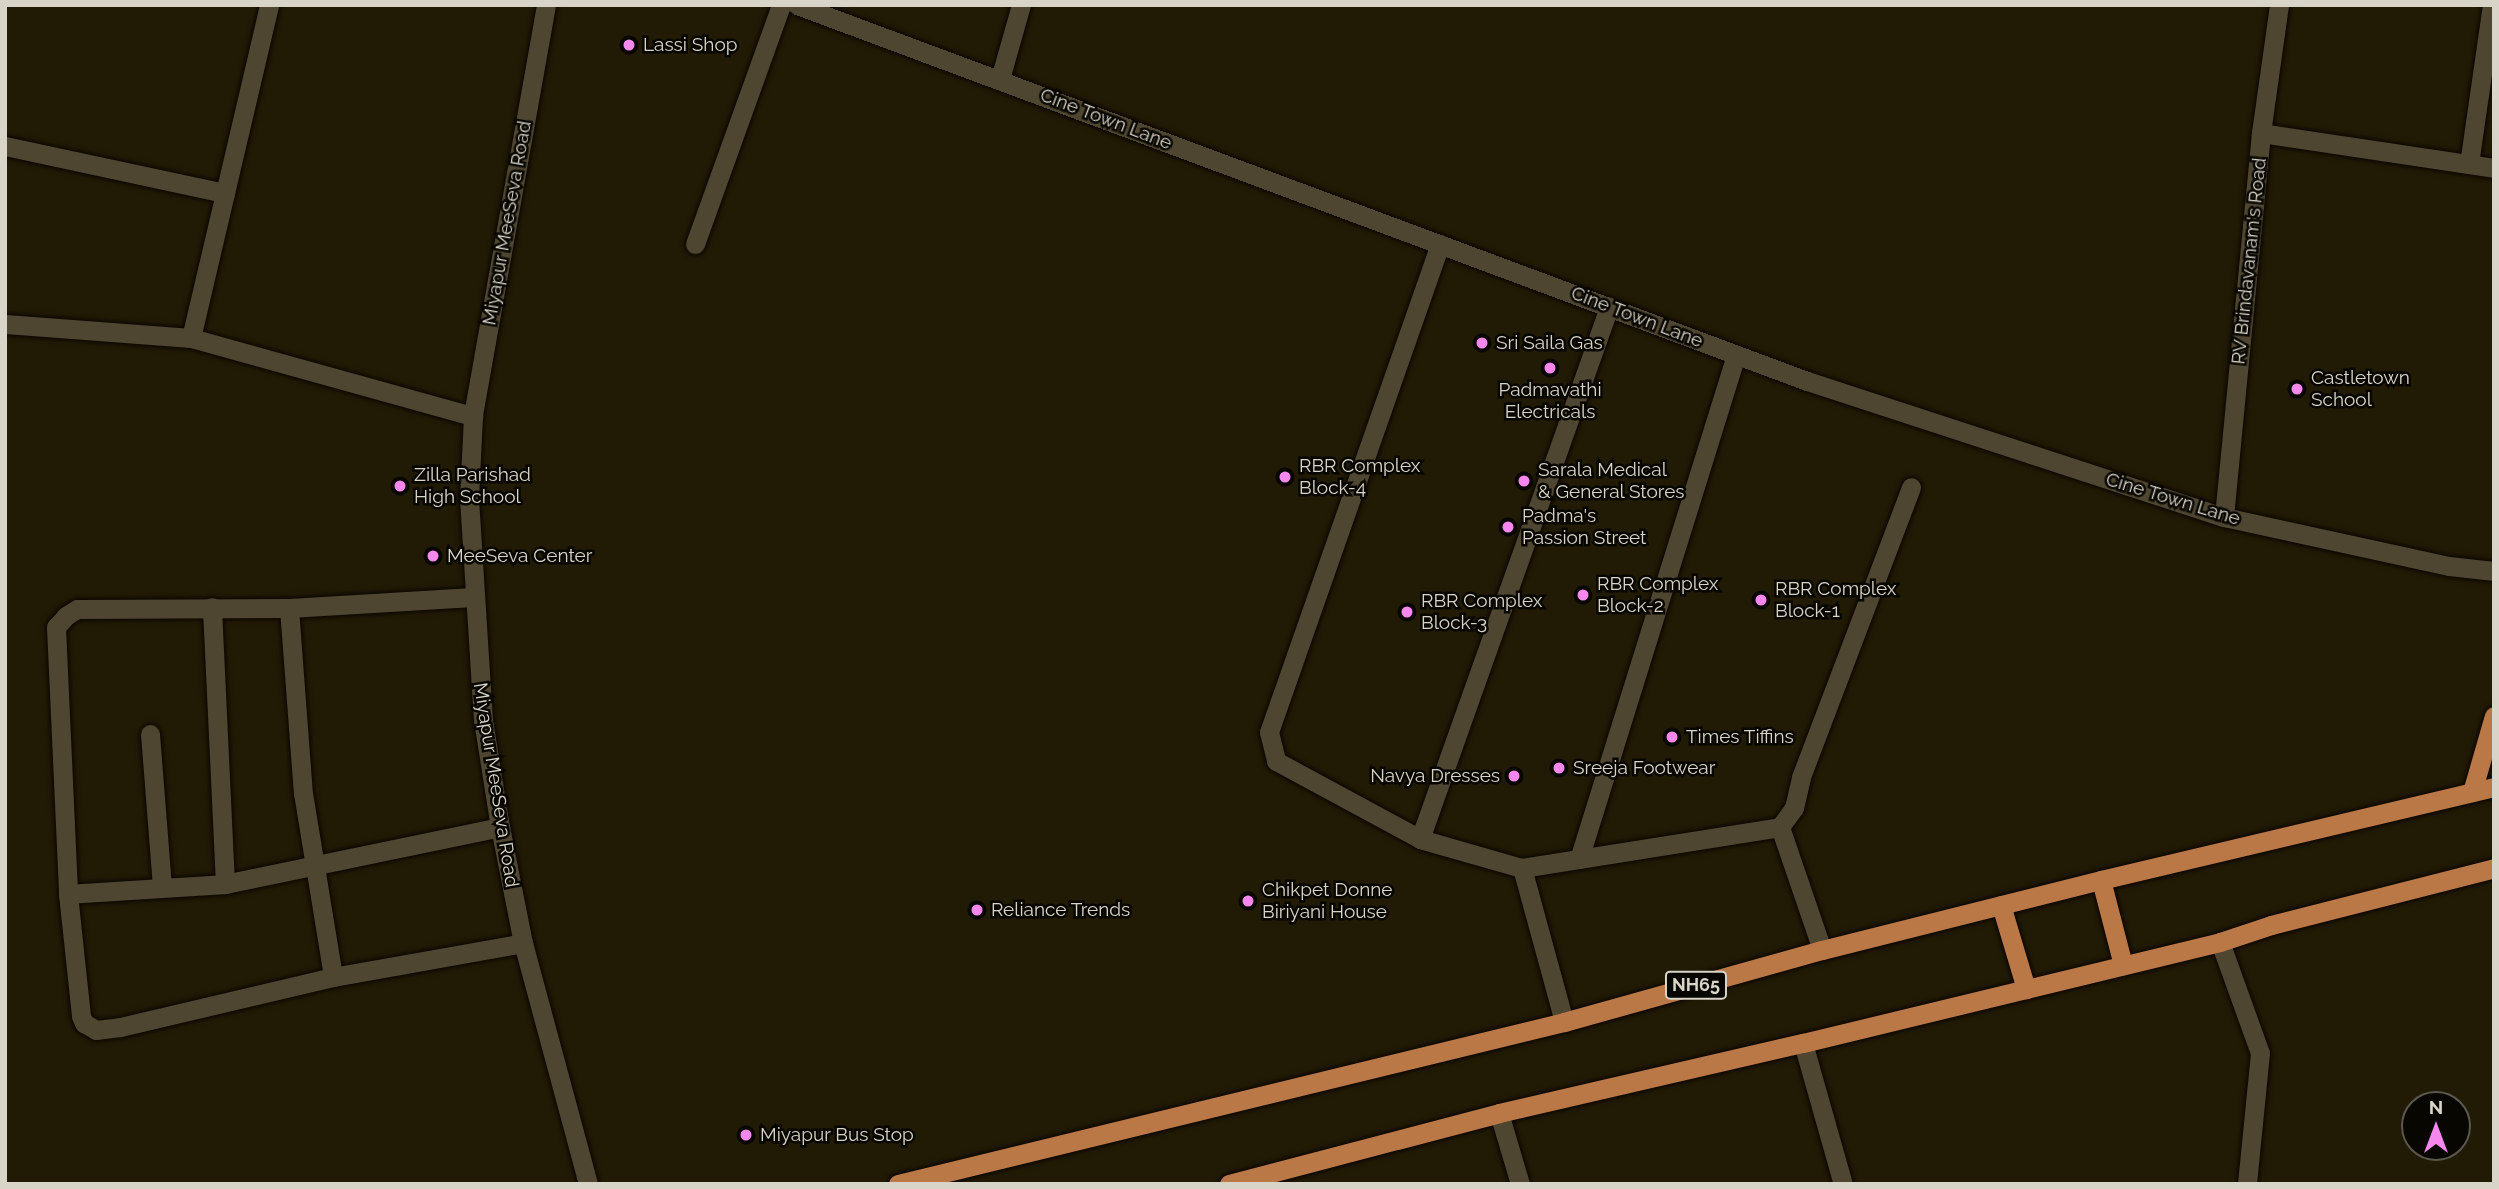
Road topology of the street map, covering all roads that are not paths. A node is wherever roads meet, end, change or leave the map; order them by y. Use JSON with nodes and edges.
{"nodes":[{"id":1,"x":269,"y":5,"type":"edge"},
{"id":2,"x":546,"y":5,"type":"edge"},
{"id":3,"x":781,"y":5,"type":"edge"},
{"id":4,"x":797,"y":5,"type":"edge"},
{"id":5,"x":1021,"y":5,"type":"edge"},
{"id":6,"x":2279,"y":5,"type":"edge"},
{"id":7,"x":2492,"y":5,"type":"edge"},
{"id":8,"x":1000,"y":79,"type":"junction"},
{"id":9,"x":2261,"y":133,"type":"junction"},
{"id":10,"x":5,"y":146,"type":"edge"},
{"id":11,"x":2469,"y":164,"type":"junction"},
{"id":12,"x":2494,"y":168,"type":"edge"},
{"id":13,"x":225,"y":193,"type":"junction"},
{"id":14,"x":695,"y":244,"type":"dead end"},
{"id":15,"x":1440,"y":244,"type":"junction"},
{"id":16,"x":1609,"y":307,"type":"junction"},
{"id":17,"x":5,"y":324,"type":"edge"},
{"id":18,"x":191,"y":338,"type":"junction"},
{"id":19,"x":1736,"y":355,"type":"junction"},
{"id":20,"x":473,"y":416,"type":"junction"},
{"id":21,"x":1911,"y":487,"type":"dead end"},
{"id":22,"x":2224,"y":517,"type":"junction"},
{"id":23,"x":2494,"y":572,"type":"edge"},
{"id":24,"x":473,"y":597,"type":"junction"},
{"id":25,"x":212,"y":607,"type":"junction"},
{"id":26,"x":289,"y":608,"type":"junction"},
{"id":27,"x":2494,"y":716,"type":"edge"},
{"id":28,"x":150,"y":734,"type":"dead end"},
{"id":29,"x":2494,"y":787,"type":"edge"},
{"id":30,"x":2472,"y":792,"type":"junction"},
{"id":31,"x":500,"y":827,"type":"junction"},
{"id":32,"x":1780,"y":827,"type":"junction"},
{"id":33,"x":1420,"y":839,"type":"junction"},
{"id":34,"x":1579,"y":859,"type":"junction"},
{"id":35,"x":314,"y":866,"type":"junction"},
{"id":36,"x":1522,"y":868,"type":"junction"},
{"id":37,"x":2494,"y":868,"type":"edge"},
{"id":38,"x":2101,"y":880,"type":"junction"},
{"id":39,"x":225,"y":884,"type":"junction"},
{"id":40,"x":162,"y":888,"type":"junction"},
{"id":41,"x":68,"y":894,"type":"junction"},
{"id":42,"x":2001,"y":905,"type":"junction"},
{"id":43,"x":2220,"y":942,"type":"junction"},
{"id":44,"x":523,"y":943,"type":"junction"},
{"id":45,"x":1822,"y":950,"type":"junction"},
{"id":46,"x":2123,"y":965,"type":"junction"},
{"id":47,"x":333,"y":977,"type":"junction"},
{"id":48,"x":2026,"y":989,"type":"junction"},
{"id":49,"x":1564,"y":1022,"type":"junction"},
{"id":50,"x":1803,"y":1043,"type":"junction"},
{"id":51,"x":1499,"y":1113,"type":"junction"},
{"id":52,"x":588,"y":1184,"type":"edge"},
{"id":53,"x":898,"y":1184,"type":"edge"},
{"id":54,"x":1229,"y":1184,"type":"edge"},
{"id":55,"x":1520,"y":1184,"type":"edge"},
{"id":56,"x":1843,"y":1184,"type":"edge"},
{"id":57,"x":2247,"y":1184,"type":"edge"}],
"edges":[{"from":1,"to":13,"type":"street"},
{"from":2,"to":20,"type":"street","name":"Miyapur MeeSeva Road"},
{"from":3,"to":14,"type":"street"},
{"from":4,"to":8,"type":"street","name":"Cine Town Lane"},
{"from":5,"to":8,"type":"street"},
{"from":6,"to":9,"type":"street","name":"RV Brindavanam's Road"},
{"from":7,"to":11,"type":"street"},
{"from":8,"to":15,"type":"street","name":"Cine Town Lane"},
{"from":9,"to":11,"type":"street"},
{"from":9,"to":22,"type":"street","name":"RV Brindavanam's Road"},
{"from":10,"to":13,"type":"street"},
{"from":11,"to":12,"type":"street"},
{"from":13,"to":18,"type":"street"},
{"from":15,"to":16,"type":"street","name":"Cine Town Lane"},
{"from":15,"to":33,"type":"street"},
{"from":16,"to":19,"type":"street","name":"Cine Town Lane"},
{"from":16,"to":33,"type":"street"},
{"from":17,"to":18,"type":"street"},
{"from":18,"to":20,"type":"street"},
{"from":19,"to":22,"type":"street","name":"Cine Town Lane"},
{"from":19,"to":34,"type":"street"},
{"from":20,"to":24,"type":"street","name":"Miyapur MeeSeva Road"},
{"from":21,"to":32,"type":"street"},
{"from":22,"to":23,"type":"street","name":"Cine Town Lane"},
{"from":24,"to":26,"type":"street"},
{"from":24,"to":31,"type":"street","name":"Miyapur MeeSeva Road"},
{"from":25,"to":26,"type":"street"},
{"from":25,"to":39,"type":"street"},
{"from":25,"to":41,"type":"street"},
{"from":26,"to":35,"type":"street"},
{"from":27,"to":30,"type":"highway"},
{"from":28,"to":40,"type":"street"},
{"from":29,"to":30,"type":"highway","number":"NH65"},
{"from":30,"to":38,"type":"highway","number":"NH65"},
{"from":31,"to":35,"type":"street"},
{"from":31,"to":44,"type":"street","name":"Miyapur MeeSeva Road"},
{"from":32,"to":34,"type":"street"},
{"from":32,"to":45,"type":"street"},
{"from":33,"to":36,"type":"street"},
{"from":34,"to":36,"type":"street"},
{"from":35,"to":39,"type":"street"},
{"from":35,"to":47,"type":"street"},
{"from":36,"to":49,"type":"street"},
{"from":37,"to":43,"type":"highway"},
{"from":38,"to":42,"type":"highway","number":"NH65"},
{"from":38,"to":46,"type":"highway"},
{"from":39,"to":40,"type":"street"},
{"from":40,"to":41,"type":"street"},
{"from":41,"to":47,"type":"street"},
{"from":42,"to":45,"type":"highway","number":"NH65"},
{"from":42,"to":48,"type":"highway"},
{"from":43,"to":46,"type":"highway"},
{"from":43,"to":57,"type":"street"},
{"from":44,"to":47,"type":"street"},
{"from":44,"to":52,"type":"street","name":"Miyapur MeeSeva Road"},
{"from":45,"to":49,"type":"highway","number":"NH65"},
{"from":46,"to":48,"type":"highway"},
{"from":48,"to":50,"type":"highway"},
{"from":49,"to":53,"type":"highway","number":"NH65"},
{"from":50,"to":51,"type":"highway"},
{"from":50,"to":56,"type":"street"},
{"from":51,"to":54,"type":"highway"},
{"from":51,"to":55,"type":"street"}]}
